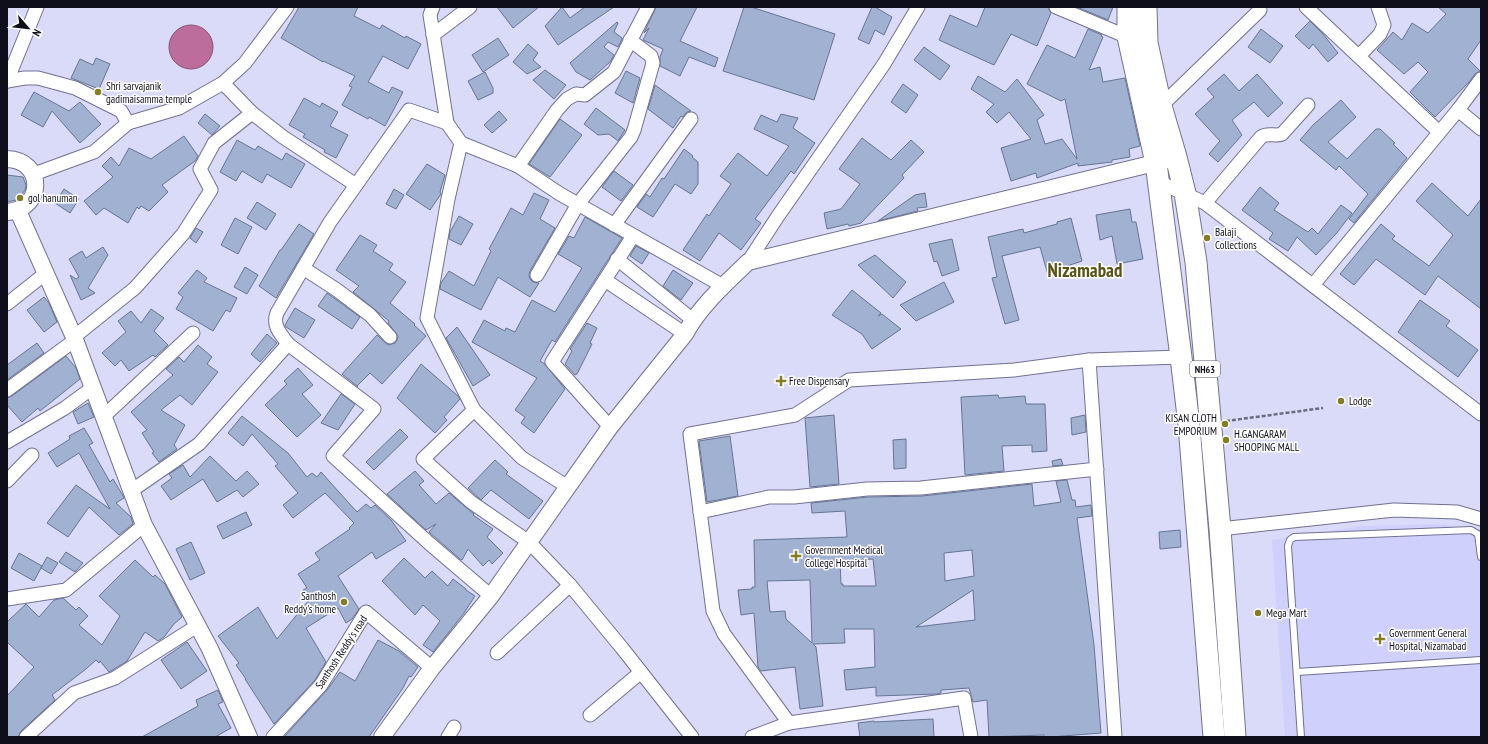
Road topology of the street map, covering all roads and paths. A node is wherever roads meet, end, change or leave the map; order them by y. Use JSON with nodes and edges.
{"nodes":[{"id":1,"x":37,"y":7,"type":"edge"},
{"id":2,"x":287,"y":7,"type":"edge"},
{"id":3,"x":432,"y":7,"type":"edge"},
{"id":4,"x":470,"y":7,"type":"edge"},
{"id":5,"x":648,"y":7,"type":"edge"},
{"id":6,"x":918,"y":7,"type":"edge"},
{"id":7,"x":1056,"y":7,"type":"edge"},
{"id":8,"x":1128,"y":7,"type":"edge"},
{"id":9,"x":1146,"y":7,"type":"edge"},
{"id":10,"x":1306,"y":7,"type":"edge"},
{"id":11,"x":1378,"y":7,"type":"edge"},
{"id":12,"x":1260,"y":10,"type":"dead end"},
{"id":13,"x":433,"y":35,"type":"junction"},
{"id":14,"x":1128,"y":37,"type":"junction"},
{"id":15,"x":630,"y":40,"type":"junction"},
{"id":16,"x":1359,"y":56,"type":"junction"},
{"id":17,"x":1481,"y":79,"type":"edge"},
{"id":18,"x":7,"y":81,"type":"edge"},
{"id":19,"x":223,"y":83,"type":"junction"},
{"id":20,"x":1308,"y":105,"type":"dead end"},
{"id":21,"x":1161,"y":106,"type":"junction"},
{"id":22,"x":1458,"y":110,"type":"junction"},
{"id":23,"x":252,"y":113,"type":"junction"},
{"id":24,"x":691,"y":119,"type":"dead end"},
{"id":25,"x":128,"y":123,"type":"junction"},
{"id":26,"x":447,"y":123,"type":"junction"},
{"id":27,"x":1481,"y":129,"type":"edge"},
{"id":28,"x":1439,"y":132,"type":"junction"},
{"id":29,"x":461,"y":143,"type":"junction"},
{"id":30,"x":1176,"y":157,"type":"junction"},
{"id":31,"x":7,"y":159,"type":"edge"},
{"id":32,"x":518,"y":166,"type":"junction"},
{"id":33,"x":1157,"y":172,"type":"junction"},
{"id":34,"x":34,"y":174,"type":"junction"},
{"id":35,"x":356,"y":185,"type":"junction"},
{"id":36,"x":1185,"y":193,"type":"junction"},
{"id":37,"x":1205,"y":203,"type":"junction"},
{"id":38,"x":578,"y":204,"type":"junction"},
{"id":39,"x":12,"y":211,"type":"edge"},
{"id":40,"x":614,"y":225,"type":"junction"},
{"id":41,"x":633,"y":236,"type":"junction"},
{"id":42,"x":617,"y":259,"type":"junction"},
{"id":43,"x":748,"y":262,"type":"junction"},
{"id":44,"x":303,"y":268,"type":"junction"},
{"id":45,"x":46,"y":273,"type":"junction"},
{"id":46,"x":537,"y":275,"type":"dead end"},
{"id":47,"x":605,"y":280,"type":"junction"},
{"id":48,"x":1313,"y":285,"type":"junction"},
{"id":49,"x":723,"y":286,"type":"junction"},
{"id":50,"x":7,"y":304,"type":"edge"},
{"id":51,"x":693,"y":320,"type":"junction"},
{"id":52,"x":193,"y":333,"type":"dead end"},
{"id":53,"x":685,"y":334,"type":"junction"},
{"id":54,"x":390,"y":337,"type":"dead end"},
{"id":55,"x":74,"y":338,"type":"junction"},
{"id":56,"x":288,"y":344,"type":"junction"},
{"id":57,"x":1181,"y":358,"type":"junction"},
{"id":58,"x":1089,"y":360,"type":"junction"},
{"id":59,"x":92,"y":388,"type":"junction"},
{"id":60,"x":7,"y":390,"type":"edge"},
{"id":61,"x":1323,"y":408,"type":"dead end"},
{"id":62,"x":474,"y":410,"type":"junction"},
{"id":63,"x":1481,"y":414,"type":"edge"},
{"id":64,"x":103,"y":417,"type":"junction"},
{"id":65,"x":1210,"y":423,"type":"junction"},
{"id":66,"x":610,"y":426,"type":"junction"},
{"id":67,"x":7,"y":442,"type":"edge"},
{"id":68,"x":32,"y":455,"type":"dead end"},
{"id":69,"x":1097,"y":469,"type":"junction"},
{"id":70,"x":7,"y":481,"type":"edge"},
{"id":71,"x":568,"y":487,"type":"junction"},
{"id":72,"x":131,"y":491,"type":"junction"},
{"id":73,"x":700,"y":512,"type":"junction"},
{"id":74,"x":1481,"y":519,"type":"edge"},
{"id":75,"x":144,"y":525,"type":"junction"},
{"id":76,"x":1220,"y":529,"type":"junction"},
{"id":77,"x":529,"y":542,"type":"junction"},
{"id":78,"x":1481,"y":557,"type":"edge"},
{"id":79,"x":570,"y":585,"type":"junction"},
{"id":80,"x":491,"y":596,"type":"junction"},
{"id":81,"x":7,"y":599,"type":"edge"},
{"id":82,"x":197,"y":626,"type":"junction"},
{"id":83,"x":497,"y":653,"type":"dead end"},
{"id":84,"x":1481,"y":660,"type":"edge"},
{"id":85,"x":432,"y":668,"type":"junction"},
{"id":86,"x":641,"y":672,"type":"junction"},
{"id":87,"x":1297,"y":672,"type":"junction"},
{"id":88,"x":590,"y":715,"type":"dead end"},
{"id":89,"x":789,"y":723,"type":"junction"},
{"id":90,"x":245,"y":736,"type":"edge"},
{"id":91,"x":26,"y":737,"type":"edge"},
{"id":92,"x":273,"y":737,"type":"edge"},
{"id":93,"x":382,"y":737,"type":"edge"},
{"id":94,"x":692,"y":737,"type":"edge"},
{"id":95,"x":752,"y":737,"type":"edge"},
{"id":96,"x":971,"y":737,"type":"edge"},
{"id":97,"x":1116,"y":737,"type":"edge"},
{"id":98,"x":1214,"y":737,"type":"edge"},
{"id":99,"x":1235,"y":737,"type":"edge"},
{"id":100,"x":1301,"y":737,"type":"edge"}],
"edges":[{"from":1,"to":18,"type":"street"},
{"from":2,"to":19,"type":"street"},
{"from":3,"to":13,"type":"street"},
{"from":4,"to":13,"type":"street"},
{"from":5,"to":15,"type":"street"},
{"from":6,"to":43,"type":"street"},
{"from":7,"to":14,"type":"street"},
{"from":8,"to":14,"type":"highway","number":"NH63"},
{"from":9,"to":21,"type":"highway","number":"NH63"},
{"from":10,"to":16,"type":"street"},
{"from":11,"to":16,"type":"street"},
{"from":12,"to":21,"type":"street"},
{"from":13,"to":26,"type":"street"},
{"from":14,"to":33,"type":"highway","number":"NH63"},
{"from":15,"to":32,"type":"street"},
{"from":15,"to":38,"type":"street"},
{"from":16,"to":28,"type":"street"},
{"from":17,"to":22,"type":"street"},
{"from":18,"to":25,"type":"street"},
{"from":19,"to":23,"type":"street"},
{"from":19,"to":25,"type":"street"},
{"from":20,"to":37,"type":"street"},
{"from":21,"to":30,"type":"highway","number":"NH63"},
{"from":22,"to":27,"type":"street"},
{"from":22,"to":28,"type":"street"},
{"from":23,"to":35,"type":"street"},
{"from":23,"to":55,"type":"street"},
{"from":24,"to":40,"type":"street"},
{"from":25,"to":34,"type":"street"},
{"from":26,"to":29,"type":"street"},
{"from":26,"to":35,"type":"street"},
{"from":28,"to":48,"type":"street"},
{"from":29,"to":32,"type":"street"},
{"from":29,"to":62,"type":"street"},
{"from":30,"to":33,"type":"street"},
{"from":30,"to":36,"type":"highway","number":"NH63"},
{"from":31,"to":34,"type":"street"},
{"from":32,"to":38,"type":"street"},
{"from":33,"to":36,"type":"street"},
{"from":33,"to":43,"type":"street"},
{"from":33,"to":57,"type":"highway","number":"NH63"},
{"from":34,"to":39,"type":"street"},
{"from":35,"to":44,"type":"street"},
{"from":36,"to":37,"type":"street"},
{"from":36,"to":65,"type":"highway","number":"NH63"},
{"from":37,"to":48,"type":"street"},
{"from":38,"to":40,"type":"street"},
{"from":38,"to":46,"type":"street"},
{"from":39,"to":45,"type":"street"},
{"from":40,"to":41,"type":"street"},
{"from":41,"to":42,"type":"street"},
{"from":41,"to":49,"type":"street"},
{"from":42,"to":47,"type":"street"},
{"from":42,"to":51,"type":"street"},
{"from":43,"to":49,"type":"street"},
{"from":44,"to":54,"type":"street"},
{"from":44,"to":56,"type":"street"},
{"from":45,"to":50,"type":"street"},
{"from":45,"to":55,"type":"street"},
{"from":47,"to":53,"type":"street"},
{"from":47,"to":66,"type":"street"},
{"from":48,"to":63,"type":"street"},
{"from":49,"to":51,"type":"street"},
{"from":51,"to":53,"type":"street"},
{"from":52,"to":64,"type":"street"},
{"from":53,"to":66,"type":"street"},
{"from":55,"to":59,"type":"street"},
{"from":55,"to":60,"type":"street"},
{"from":56,"to":72,"type":"street"},
{"from":56,"to":80,"type":"street"},
{"from":57,"to":58,"type":"street"},
{"from":57,"to":98,"type":"highway","number":"NH63"},
{"from":58,"to":69,"type":"street"},
{"from":58,"to":73,"type":"street"},
{"from":59,"to":64,"type":"street"},
{"from":59,"to":67,"type":"street"},
{"from":61,"to":65,"type":"path"},
{"from":62,"to":71,"type":"street"},
{"from":62,"to":77,"type":"street"},
{"from":64,"to":72,"type":"street"},
{"from":65,"to":76,"type":"highway","number":"NH63"},
{"from":66,"to":71,"type":"street"},
{"from":68,"to":70,"type":"street"},
{"from":69,"to":73,"type":"street"},
{"from":69,"to":97,"type":"street"},
{"from":71,"to":77,"type":"street"},
{"from":72,"to":75,"type":"street"},
{"from":73,"to":89,"type":"street"},
{"from":74,"to":76,"type":"street"},
{"from":75,"to":81,"type":"street"},
{"from":75,"to":82,"type":"street"},
{"from":76,"to":99,"type":"highway","number":"NH63"},
{"from":77,"to":79,"type":"street"},
{"from":77,"to":80,"type":"street"},
{"from":78,"to":87,"type":"lane"},
{"from":79,"to":83,"type":"street"},
{"from":79,"to":86,"type":"street"},
{"from":80,"to":85,"type":"street"},
{"from":82,"to":90,"type":"street"},
{"from":82,"to":91,"type":"street"},
{"from":84,"to":87,"type":"lane"},
{"from":85,"to":92,"type":"street","name":"Santhosh Reddy's road"},
{"from":85,"to":93,"type":"street"},
{"from":86,"to":88,"type":"street"},
{"from":86,"to":94,"type":"street"},
{"from":87,"to":100,"type":"lane"},
{"from":89,"to":95,"type":"street"},
{"from":89,"to":96,"type":"street"}]}
